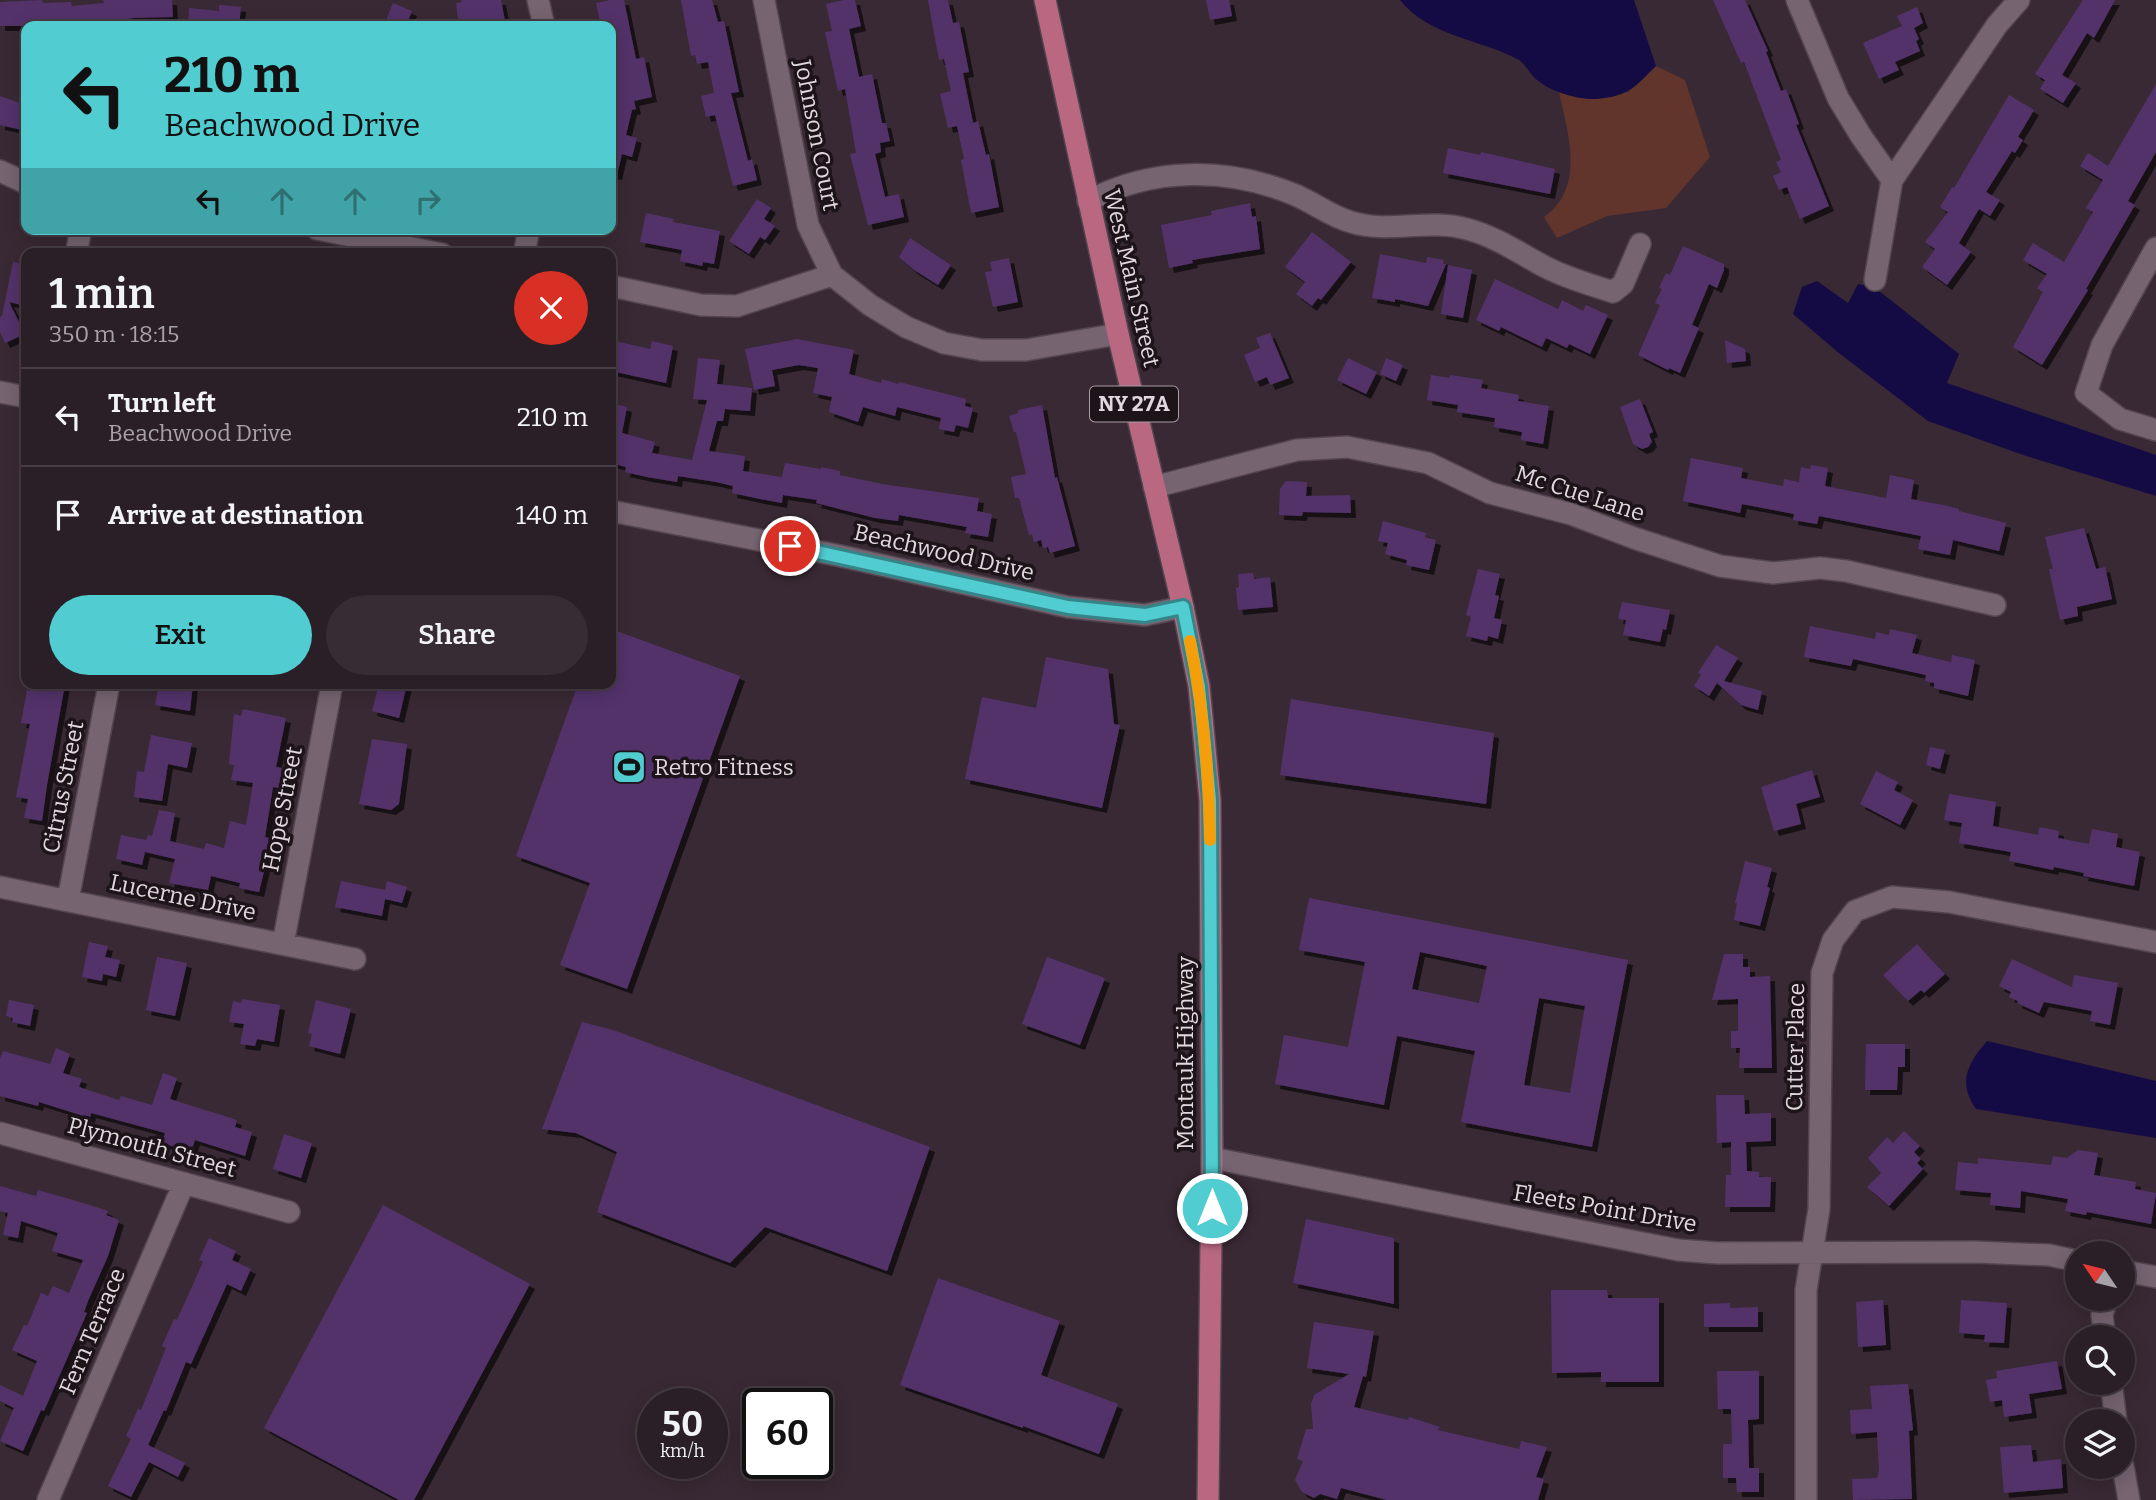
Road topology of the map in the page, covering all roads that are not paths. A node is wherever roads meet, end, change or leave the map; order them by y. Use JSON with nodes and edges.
{"nodes":[{"id":1,"x":538,"y":0,"type":"edge"},
{"id":2,"x":764,"y":0,"type":"edge"},
{"id":3,"x":1045,"y":0,"type":"edge"},
{"id":4,"x":1797,"y":0,"type":"edge"},
{"id":5,"x":2019,"y":0,"type":"edge"},
{"id":6,"x":543,"y":21,"type":"edge"},
{"id":7,"x":0,"y":171,"type":"edge"},
{"id":8,"x":1892,"y":180,"type":"junction"},
{"id":9,"x":21,"y":181,"type":"edge"},
{"id":10,"x":1088,"y":201,"type":"junction"},
{"id":11,"x":347,"y":235,"type":"edge"},
{"id":12,"x":1640,"y":244,"type":"dead end"},
{"id":13,"x":412,"y":248,"type":"edge"},
{"id":14,"x":2156,"y":248,"type":"edge"},
{"id":15,"x":832,"y":275,"type":"junction"},
{"id":16,"x":1875,"y":280,"type":"dead end"},
{"id":17,"x":616,"y":287,"type":"edge"},
{"id":18,"x":1118,"y":334,"type":"junction"},
{"id":19,"x":0,"y":392,"type":"edge"},
{"id":20,"x":21,"y":396,"type":"edge"},
{"id":21,"x":2156,"y":430,"type":"edge"},
{"id":22,"x":1154,"y":487,"type":"junction"},
{"id":23,"x":616,"y":512,"type":"edge"},
{"id":24,"x":1995,"y":605,"type":"dead end"},
{"id":25,"x":1183,"y":607,"type":"junction"},
{"id":26,"x":108,"y":689,"type":"edge"},
{"id":27,"x":331,"y":689,"type":"edge"},
{"id":28,"x":0,"y":887,"type":"edge"},
{"id":29,"x":68,"y":900,"type":"junction"},
{"id":30,"x":2156,"y":942,"type":"edge"},
{"id":31,"x":283,"y":944,"type":"junction"},
{"id":32,"x":355,"y":959,"type":"dead end"},
{"id":33,"x":0,"y":1133,"type":"edge"},
{"id":34,"x":1212,"y":1158,"type":"junction"},
{"id":35,"x":184,"y":1183,"type":"junction"},
{"id":36,"x":289,"y":1212,"type":"dead end"},
{"id":37,"x":1812,"y":1252,"type":"junction"},
{"id":38,"x":2065,"y":1258,"type":"edge"},
{"id":39,"x":2135,"y":1273,"type":"edge"},
{"id":40,"x":2156,"y":1277,"type":"edge"},
{"id":41,"x":2125,"y":1479,"type":"edge"},
{"id":42,"x":48,"y":1500,"type":"edge"},
{"id":43,"x":1208,"y":1500,"type":"edge"},
{"id":44,"x":1806,"y":1500,"type":"edge"},
{"id":45,"x":2129,"y":1500,"type":"edge"}],
"edges":[{"from":1,"to":6,"type":"street"},
{"from":2,"to":15,"type":"street","name":"Johnson Court"},
{"from":3,"to":10,"type":"main road","name":"West Main Street","number":"NY 27A"},
{"from":4,"to":8,"type":"street"},
{"from":5,"to":8,"type":"street"},
{"from":7,"to":9,"type":"street"},
{"from":8,"to":16,"type":"street"},
{"from":10,"to":12,"type":"street"},
{"from":10,"to":18,"type":"main road","name":"West Main Street","number":"NY 27A"},
{"from":11,"to":13,"type":"street"},
{"from":14,"to":21,"type":"street"},
{"from":15,"to":17,"type":"street"},
{"from":15,"to":18,"type":"street"},
{"from":18,"to":22,"type":"main road","name":"West Main Street","number":"NY 27A"},
{"from":19,"to":20,"type":"street"},
{"from":22,"to":24,"type":"street","name":"Mc Cue Lane"},
{"from":22,"to":25,"type":"main road","name":"West Main Street","number":"NY 27A"},
{"from":23,"to":25,"type":"street","name":"Beachwood Drive"},
{"from":25,"to":34,"type":"main road","name":"Montauk Highway","number":"NY 27A"},
{"from":26,"to":29,"type":"street","name":"Citrus Street"},
{"from":27,"to":31,"type":"street","name":"Hope Street"},
{"from":28,"to":29,"type":"street","name":"Lucerne Drive"},
{"from":29,"to":31,"type":"street","name":"Lucerne Drive"},
{"from":30,"to":37,"type":"street","name":"Cutter Place"},
{"from":31,"to":32,"type":"street","name":"Lucerne Drive"},
{"from":33,"to":35,"type":"street","name":"Plymouth Street"},
{"from":34,"to":37,"type":"street","name":"Fleets Point Drive"},
{"from":34,"to":43,"type":"main road","name":"Montauk Highway","number":"NY 27A"},
{"from":35,"to":36,"type":"street","name":"Plymouth Street"},
{"from":35,"to":42,"type":"street","name":"Fern Terrace"},
{"from":37,"to":38,"type":"street","name":"Fleets Point Drive"},
{"from":37,"to":44,"type":"street","name":"Cutter Place"},
{"from":39,"to":40,"type":"street"},
{"from":41,"to":45,"type":"street"}]}
